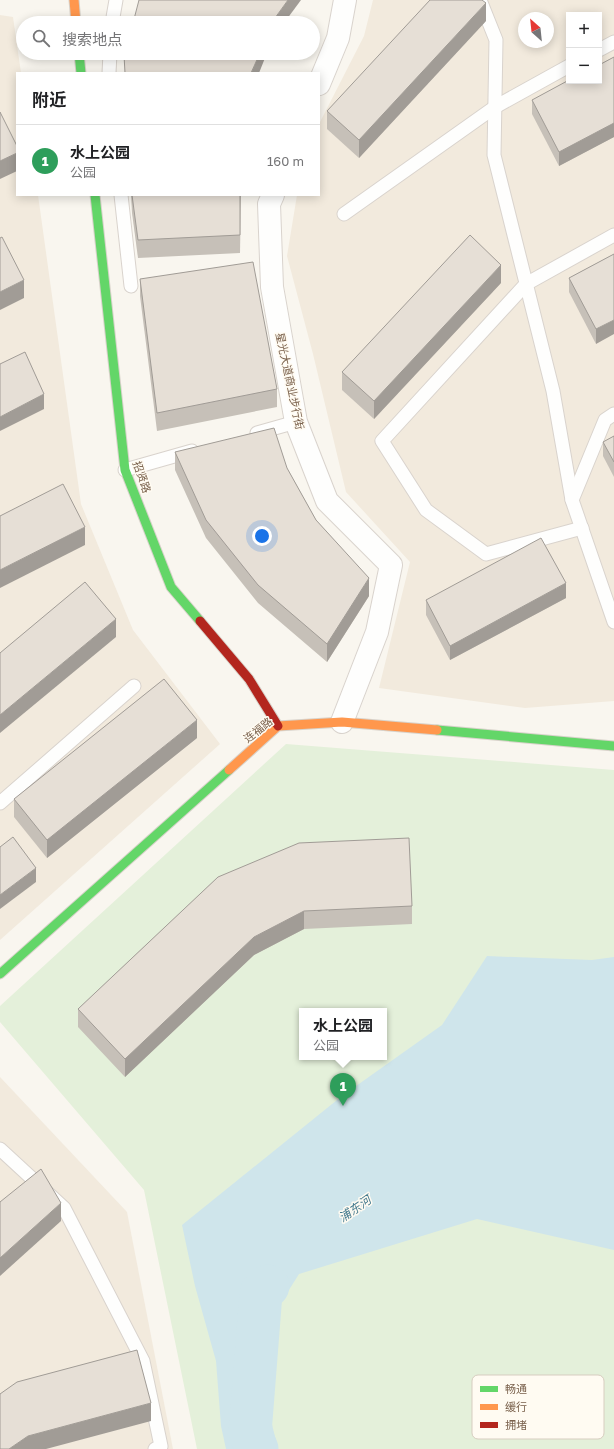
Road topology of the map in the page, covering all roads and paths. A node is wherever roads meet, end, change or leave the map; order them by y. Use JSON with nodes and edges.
{"nodes":[{"id":1,"x":74,"y":0,"type":"edge"},
{"id":2,"x":116,"y":0,"type":"edge"},
{"id":3,"x":345,"y":0,"type":"edge"},
{"id":4,"x":480,"y":0,"type":"edge"},
{"id":5,"x":75,"y":16,"type":"edge"},
{"id":6,"x":113,"y":16,"type":"edge"},
{"id":7,"x":614,"y":42,"type":"edge"},
{"id":8,"x":602,"y":48,"type":"edge"},
{"id":9,"x":80,"y":60,"type":"edge"},
{"id":10,"x":110,"y":60,"type":"edge"},
{"id":11,"x":566,"y":68,"type":"edge"},
{"id":12,"x":81,"y":72,"type":"edge"},
{"id":13,"x":109,"y":72,"type":"edge"},
{"id":14,"x":320,"y":82,"type":"edge"},
{"id":15,"x":495,"y":106,"type":"junction"},
{"id":16,"x":95,"y":196,"type":"edge"},
{"id":17,"x":122,"y":196,"type":"edge"},
{"id":18,"x":272,"y":196,"type":"edge"},
{"id":19,"x":344,"y":214,"type":"dead end"},
{"id":20,"x":614,"y":235,"type":"edge"},
{"id":21,"x":526,"y":284,"type":"junction"},
{"id":22,"x":131,"y":286,"type":"dead end"},
{"id":23,"x":614,"y":414,"type":"edge"},
{"id":24,"x":296,"y":422,"type":"junction"},
{"id":25,"x":244,"y":436,"type":"edge"},
{"id":26,"x":207,"y":447,"type":"edge"},
{"id":27,"x":125,"y":470,"type":"junction"},
{"id":28,"x":572,"y":500,"type":"junction"},
{"id":29,"x":582,"y":528,"type":"junction"},
{"id":30,"x":614,"y":622,"type":"edge"},
{"id":31,"x":134,"y":686,"type":"dead end"},
{"id":32,"x":342,"y":722,"type":"junction"},
{"id":33,"x":278,"y":726,"type":"junction"},
{"id":34,"x":614,"y":746,"type":"edge"},
{"id":35,"x":0,"y":803,"type":"edge"},
{"id":36,"x":0,"y":974,"type":"edge"},
{"id":37,"x":0,"y":1149,"type":"edge"},
{"id":38,"x":155,"y":1449,"type":"edge"}],
"edges":[{"from":1,"to":5,"type":"street"},
{"from":2,"to":6,"type":"lane"},
{"from":3,"to":14,"type":"street"},
{"from":4,"to":15,"type":"lane"},
{"from":7,"to":8,"type":"lane"},
{"from":9,"to":12,"type":"street"},
{"from":10,"to":13,"type":"lane"},
{"from":11,"to":15,"type":"lane"},
{"from":15,"to":19,"type":"lane"},
{"from":15,"to":21,"type":"lane"},
{"from":16,"to":27,"type":"street","name":"招贤路"},
{"from":17,"to":22,"type":"lane"},
{"from":18,"to":24,"type":"street","name":"星光大道商业步行街"},
{"from":20,"to":21,"type":"lane"},
{"from":21,"to":28,"type":"lane"},
{"from":21,"to":29,"type":"lane"},
{"from":23,"to":28,"type":"lane"},
{"from":24,"to":25,"type":"lane"},
{"from":24,"to":32,"type":"street","name":"星光大道商业步行街"},
{"from":26,"to":27,"type":"lane"},
{"from":27,"to":33,"type":"street","name":"招贤路"},
{"from":28,"to":29,"type":"lane"},
{"from":29,"to":30,"type":"lane"},
{"from":31,"to":35,"type":"lane"},
{"from":32,"to":33,"type":"street","name":"连福路"},
{"from":32,"to":34,"type":"street","name":"连福路"},
{"from":33,"to":36,"type":"street","name":"连福路"},
{"from":37,"to":38,"type":"lane"}]}
